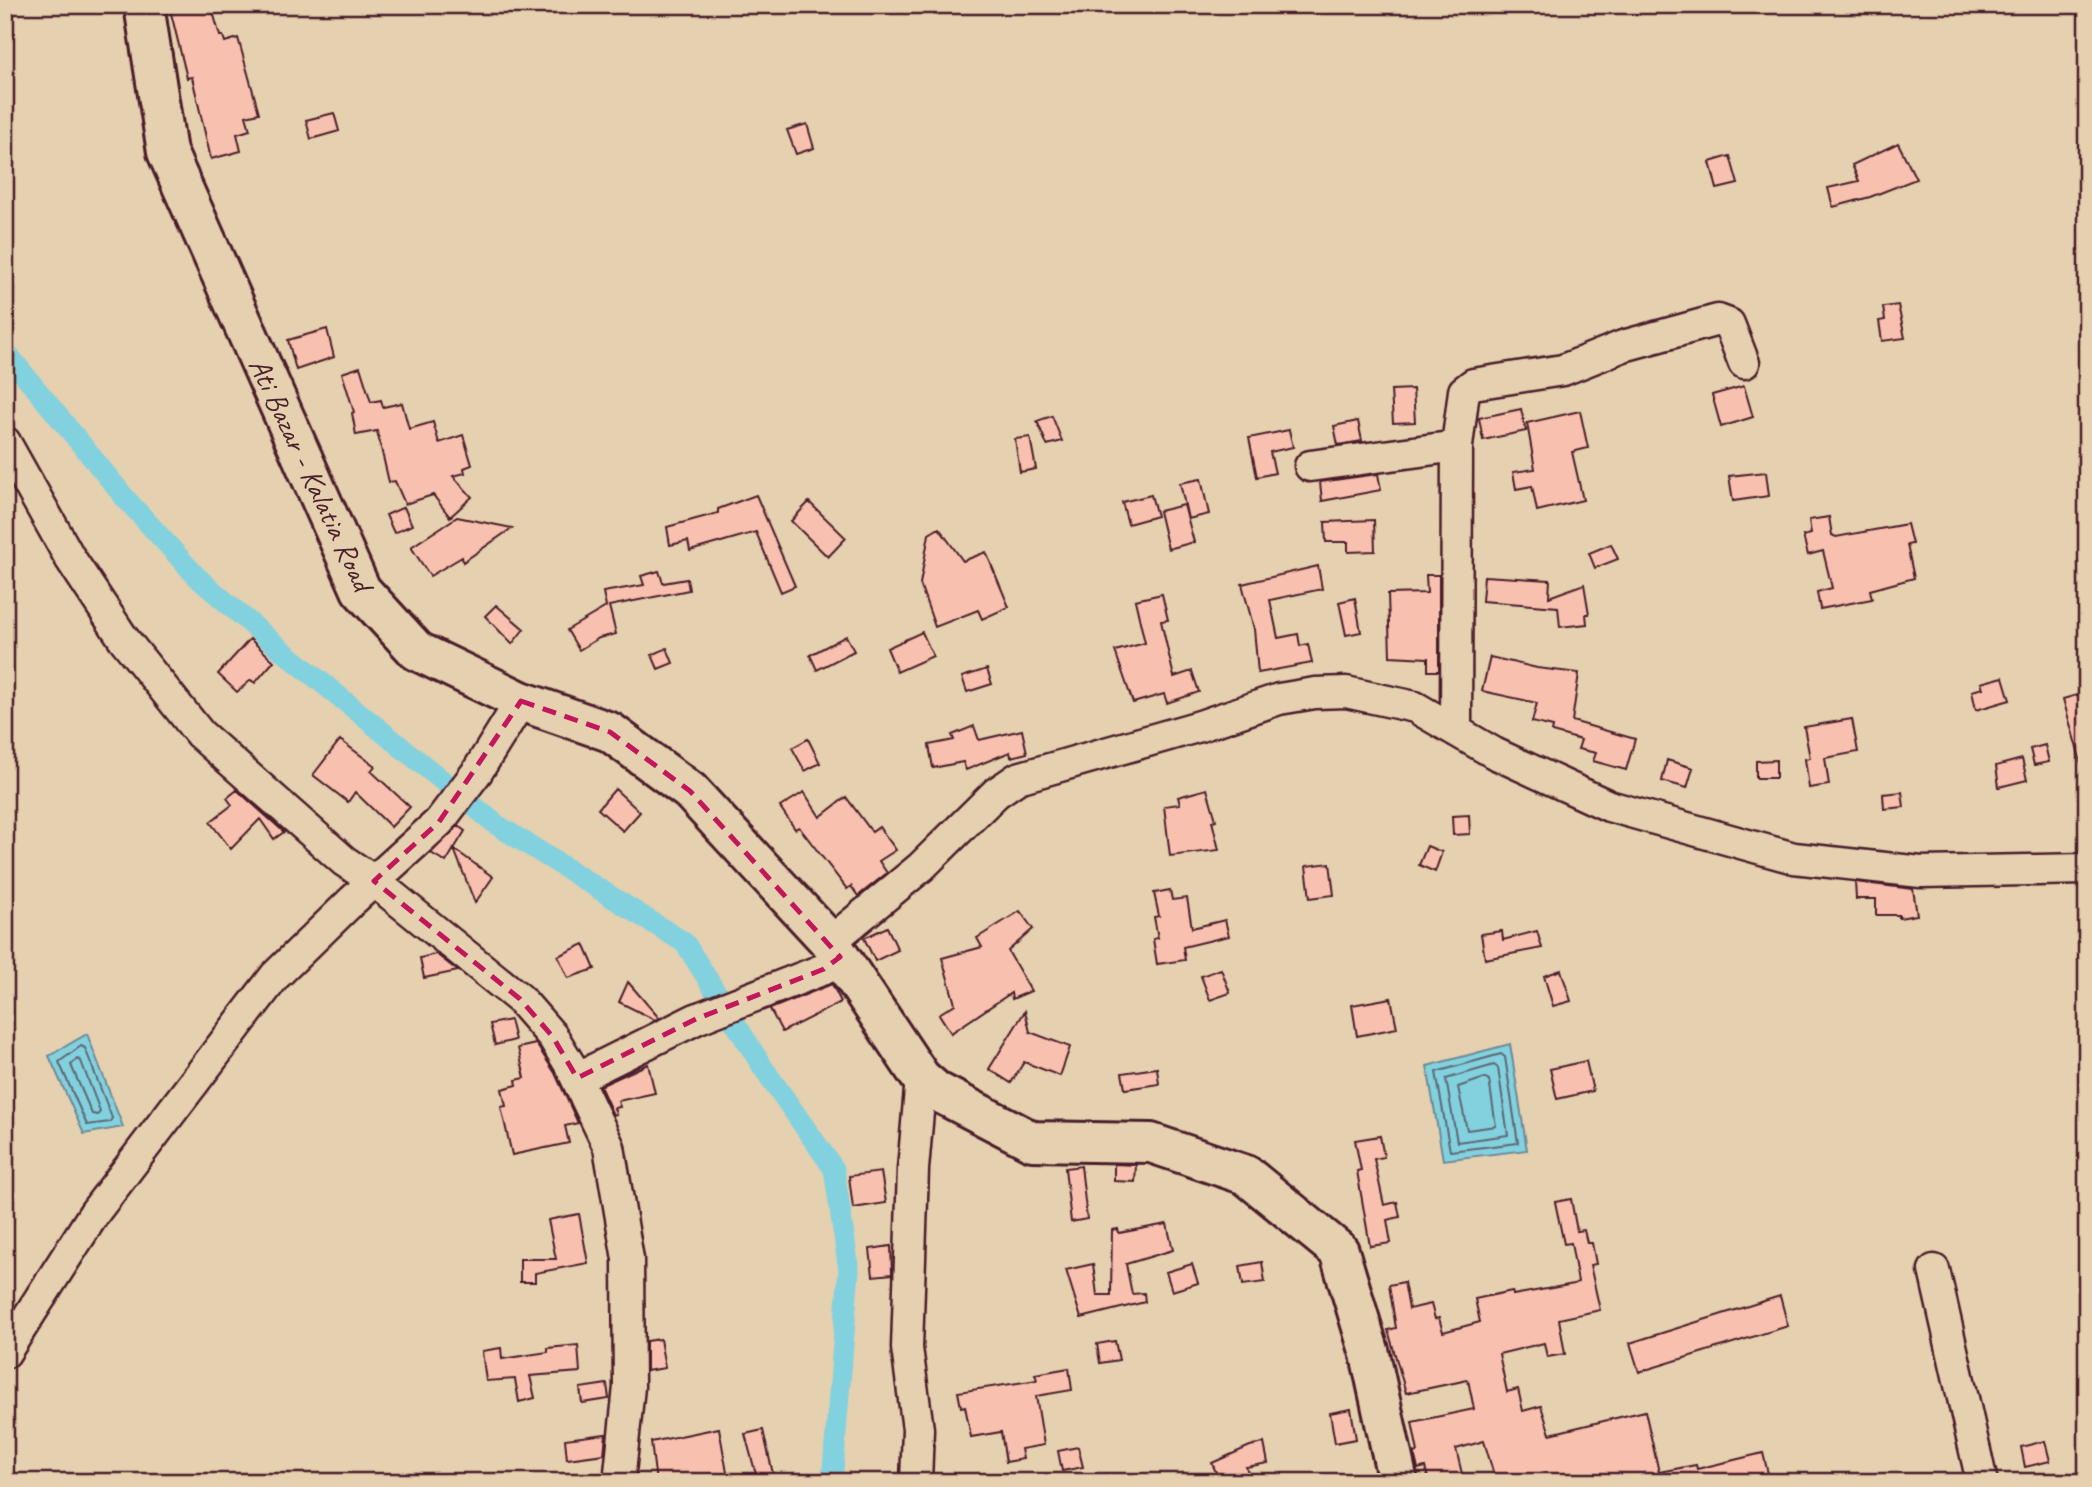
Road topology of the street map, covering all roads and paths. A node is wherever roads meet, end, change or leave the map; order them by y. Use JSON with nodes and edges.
{"nodes":[{"id":1,"x":144,"y":5,"type":"edge"},
{"id":2,"x":1744,"y":363,"type":"dead end"},
{"id":3,"x":5,"y":442,"type":"edge"},
{"id":4,"x":1457,"y":446,"type":"junction"},
{"id":5,"x":1310,"y":466,"type":"dead end"},
{"id":6,"x":521,"y":701,"type":"junction"},
{"id":7,"x":1456,"y":731,"type":"junction"},
{"id":8,"x":2087,"y":869,"type":"edge"},
{"id":9,"x":374,"y":881,"type":"junction"},
{"id":10,"x":835,"y":949,"type":"junction"},
{"id":11,"x":577,"y":1078,"type":"junction"},
{"id":12,"x":920,"y":1078,"type":"junction"},
{"id":13,"x":1934,"y":1270,"type":"dead end"},
{"id":14,"x":5,"y":1353,"type":"edge"},
{"id":15,"x":619,"y":1482,"type":"edge"},
{"id":16,"x":916,"y":1482,"type":"edge"},
{"id":17,"x":1398,"y":1482,"type":"edge"},
{"id":18,"x":1982,"y":1482,"type":"edge"}],
"edges":[{"from":1,"to":6,"type":"main road","name":"Ati Bazar - Kalatia Road"},
{"from":2,"to":4,"type":"street"},
{"from":3,"to":9,"type":"street"},
{"from":4,"to":5,"type":"street"},
{"from":4,"to":7,"type":"street"},
{"from":6,"to":9,"type":"street"},
{"from":6,"to":10,"type":"main road","name":"Ati Bazar - Kalatia Road"},
{"from":7,"to":8,"type":"street"},
{"from":7,"to":10,"type":"street"},
{"from":9,"to":11,"type":"street"},
{"from":9,"to":14,"type":"street"},
{"from":10,"to":11,"type":"street"},
{"from":10,"to":12,"type":"main road","name":"Ati Bazar - Kalatia Road"},
{"from":11,"to":15,"type":"street"},
{"from":12,"to":16,"type":"street"},
{"from":12,"to":17,"type":"main road","name":"Ati Bazar - Kalatia Road"},
{"from":13,"to":18,"type":"street"}]}
